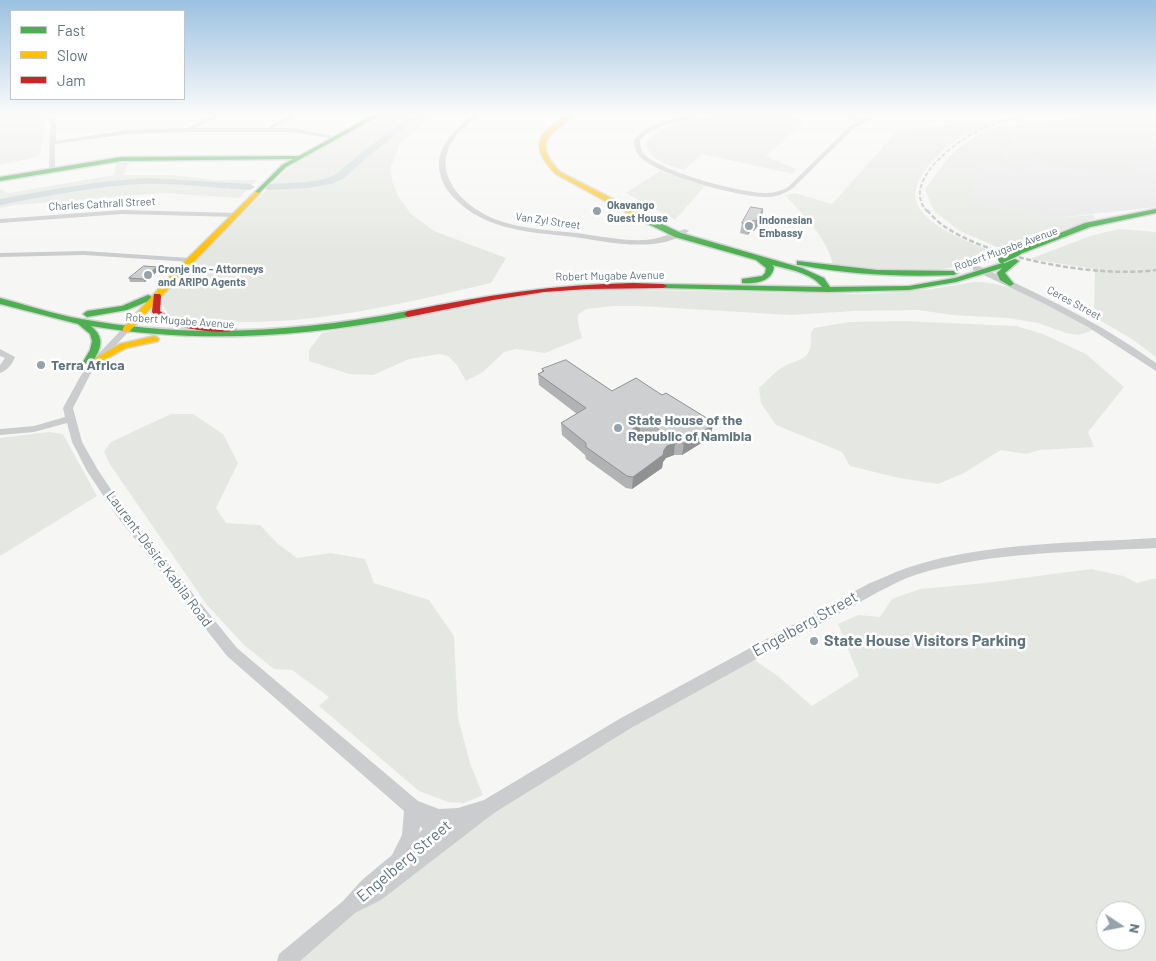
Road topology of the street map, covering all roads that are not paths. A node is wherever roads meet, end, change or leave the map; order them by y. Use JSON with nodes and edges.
{"nodes":[{"id":1,"x":52,"y":159,"type":"edge"},
{"id":2,"x":134,"y":159,"type":"edge"},
{"id":3,"x":294,"y":159,"type":"edge"},
{"id":4,"x":443,"y":159,"type":"edge"},
{"id":5,"x":543,"y":159,"type":"edge"},
{"id":6,"x":554,"y":159,"type":"edge"},
{"id":7,"x":648,"y":159,"type":"edge"},
{"id":8,"x":820,"y":159,"type":"edge"},
{"id":9,"x":52,"y":170,"type":"junction"},
{"id":10,"x":0,"y":180,"type":"edge"},
{"id":11,"x":1156,"y":211,"type":"edge"},
{"id":12,"x":236,"y":215,"type":"junction"},
{"id":13,"x":1156,"y":216,"type":"edge"},
{"id":14,"x":0,"y":221,"type":"edge"},
{"id":15,"x":681,"y":233,"type":"junction"},
{"id":16,"x":0,"y":254,"type":"edge"},
{"id":17,"x":774,"y":256,"type":"junction"},
{"id":18,"x":755,"y":257,"type":"junction"},
{"id":19,"x":1015,"y":258,"type":"junction"},
{"id":20,"x":190,"y":260,"type":"junction"},
{"id":21,"x":980,"y":270,"type":"junction"},
{"id":22,"x":954,"y":273,"type":"junction"},
{"id":23,"x":745,"y":281,"type":"junction"},
{"id":24,"x":1010,"y":284,"type":"junction"},
{"id":25,"x":829,"y":287,"type":"junction"},
{"id":26,"x":152,"y":297,"type":"junction"},
{"id":27,"x":0,"y":299,"type":"edge"},
{"id":28,"x":87,"y":314,"type":"junction"},
{"id":29,"x":78,"y":322,"type":"junction"},
{"id":30,"x":127,"y":325,"type":"junction"},
{"id":31,"x":241,"y":330,"type":"junction"},
{"id":32,"x":199,"y":337,"type":"junction"},
{"id":33,"x":0,"y":352,"type":"edge"},
{"id":34,"x":91,"y":362,"type":"junction"},
{"id":35,"x":1156,"y":368,"type":"edge"},
{"id":36,"x":0,"y":370,"type":"edge"},
{"id":37,"x":69,"y":414,"type":"junction"},
{"id":38,"x":0,"y":432,"type":"edge"},
{"id":39,"x":1156,"y":543,"type":"edge"},
{"id":40,"x":488,"y":806,"type":"junction"},
{"id":41,"x":413,"y":808,"type":"junction"},
{"id":42,"x":460,"y":814,"type":"junction"},
{"id":43,"x":443,"y":834,"type":"junction"},
{"id":44,"x":392,"y":866,"type":"junction"},
{"id":45,"x":350,"y":907,"type":"junction"},
{"id":46,"x":286,"y":961,"type":"edge"}],
"edges":[{"from":1,"to":9,"type":"street"},
{"from":2,"to":9,"type":"main road"},
{"from":3,"to":12,"type":"main road"},
{"from":4,"to":15,"type":"street","name":"Van Zyl Street"},
{"from":5,"to":15,"type":"main road"},
{"from":6,"to":15,"type":"main road"},
{"from":7,"to":8,"type":"street"},
{"from":9,"to":10,"type":"main road"},
{"from":11,"to":19,"type":"main road","name":"Robert Mugabe Avenue"},
{"from":12,"to":14,"type":"street","name":"Charles Cathrall Street"},
{"from":12,"to":20,"type":"main road"},
{"from":13,"to":19,"type":"main road","name":"Robert Mugabe Avenue"},
{"from":15,"to":17,"type":"main road"},
{"from":15,"to":18,"type":"main road"},
{"from":16,"to":20,"type":"street"},
{"from":17,"to":22,"type":"main road"},
{"from":17,"to":25,"type":"main road"},
{"from":18,"to":23,"type":"main road"},
{"from":18,"to":25,"type":"main road"},
{"from":19,"to":21,"type":"main road","name":"Robert Mugabe Avenue"},
{"from":19,"to":24,"type":"main road"},
{"from":20,"to":26,"type":"main road"},
{"from":21,"to":22,"type":"main road","name":"Robert Mugabe Avenue"},
{"from":21,"to":24,"type":"street","name":"Ceres Street"},
{"from":21,"to":25,"type":"main road","name":"Robert Mugabe Avenue"},
{"from":22,"to":25,"type":"main road","name":"Robert Mugabe Avenue"},
{"from":23,"to":25,"type":"main road","name":"Robert Mugabe Avenue"},
{"from":23,"to":31,"type":"main road","name":"Robert Mugabe Avenue"},
{"from":24,"to":35,"type":"street","name":"Ceres Street"},
{"from":25,"to":32,"type":"main road","name":"Robert Mugabe Avenue"},
{"from":26,"to":28,"type":"main road"},
{"from":26,"to":30,"type":"main road"},
{"from":26,"to":31,"type":"main road"},
{"from":27,"to":28,"type":"main road","name":"Robert Mugabe Avenue"},
{"from":27,"to":29,"type":"main road","name":"Robert Mugabe Avenue"},
{"from":28,"to":30,"type":"main road","name":"Robert Mugabe Avenue"},
{"from":29,"to":30,"type":"main road","name":"Robert Mugabe Avenue"},
{"from":29,"to":34,"type":"main road"},
{"from":30,"to":31,"type":"main road","name":"Robert Mugabe Avenue"},
{"from":30,"to":32,"type":"main road","name":"Robert Mugabe Avenue"},
{"from":30,"to":34,"type":"street"},
{"from":32,"to":34,"type":"main road"},
{"from":33,"to":36,"type":"street"},
{"from":34,"to":37,"type":"street"},
{"from":37,"to":38,"type":"street"},
{"from":37,"to":41,"type":"street","name":"Laurent-Désiré Kabila Road"},
{"from":39,"to":40,"type":"street","name":"Engelberg Street"},
{"from":40,"to":42,"type":"street","name":"Engelberg Street"},
{"from":40,"to":43,"type":"street","name":"Engelberg Street"},
{"from":41,"to":42,"type":"street","name":"Laurent-Désiré Kabila Road"},
{"from":41,"to":43,"type":"street","name":"Laurent-Désiré Kabila Road"},
{"from":41,"to":44,"type":"street"},
{"from":42,"to":43,"type":"street","name":"Engelberg Street"},
{"from":43,"to":44,"type":"street","name":"Engelberg Street"},
{"from":43,"to":45,"type":"street","name":"Engelberg Street"},
{"from":44,"to":45,"type":"street","name":"Engelberg Street"},
{"from":45,"to":46,"type":"street","name":"Engelberg Street"}]}
